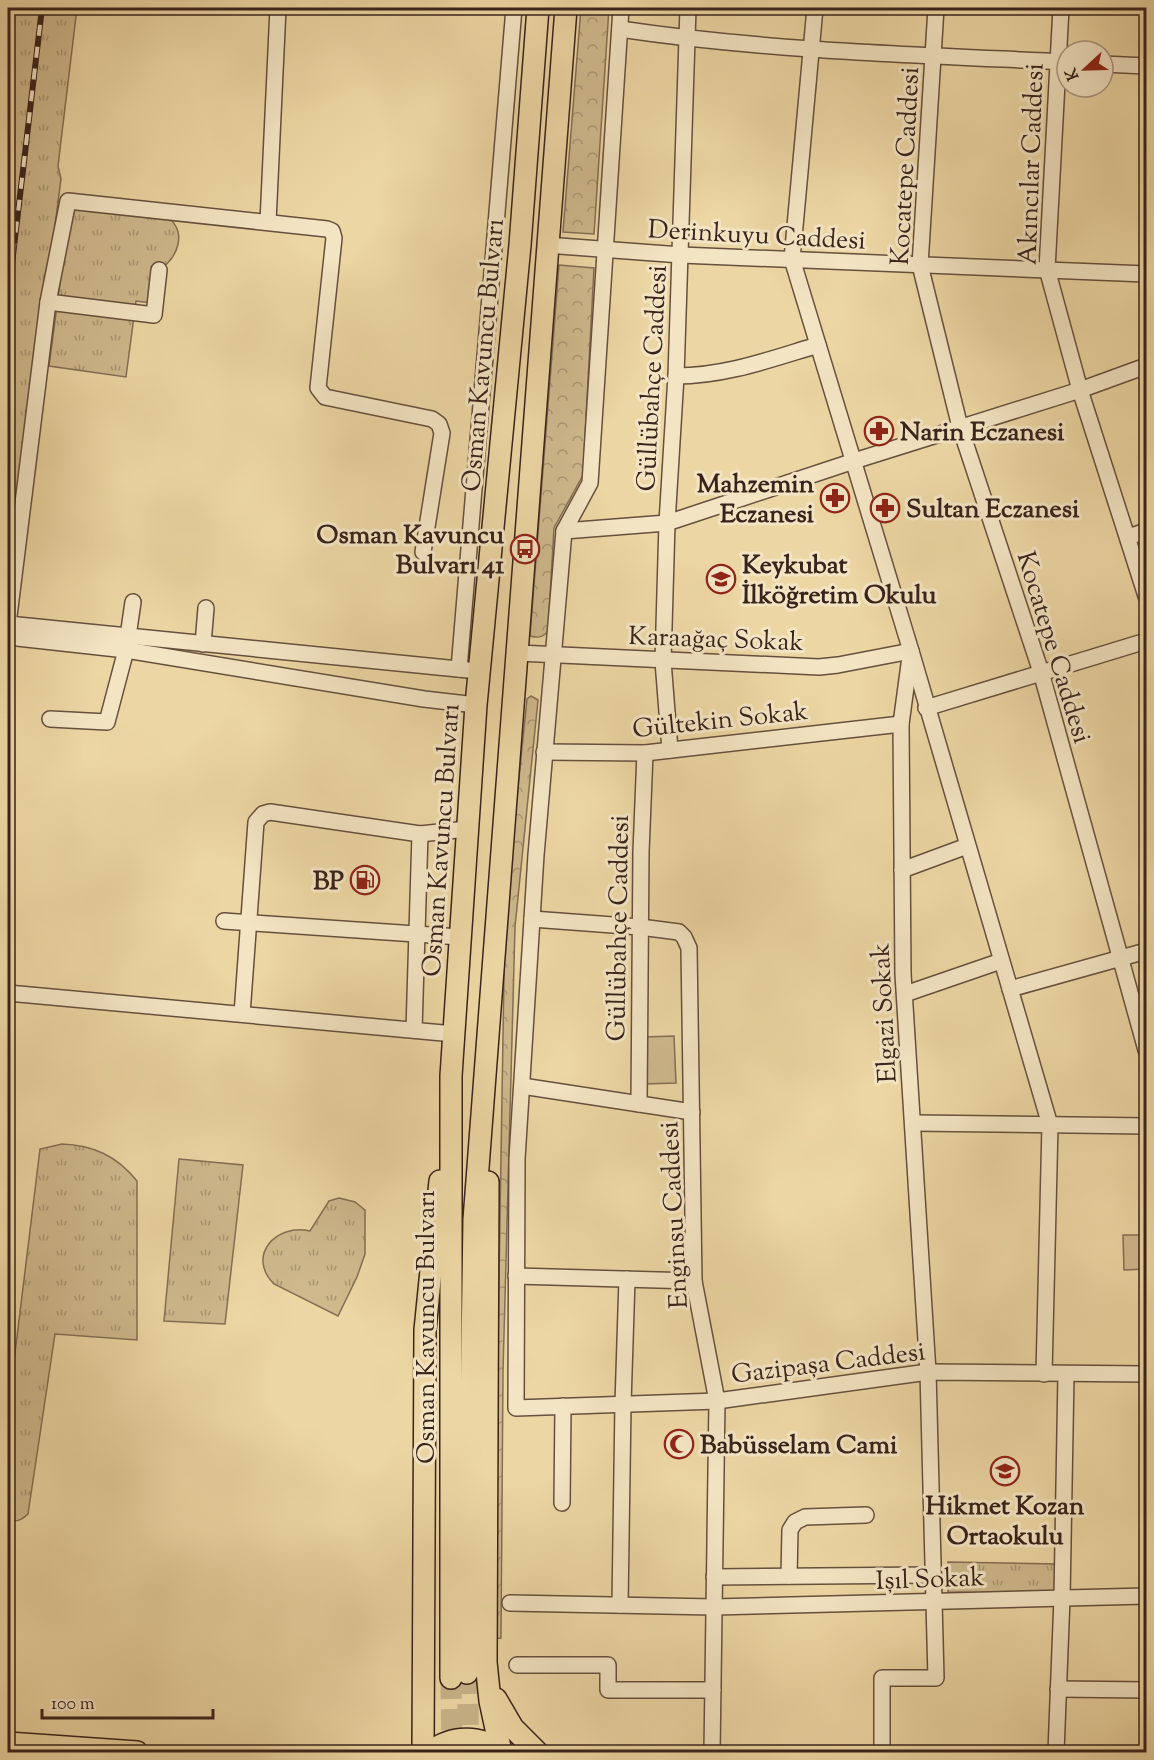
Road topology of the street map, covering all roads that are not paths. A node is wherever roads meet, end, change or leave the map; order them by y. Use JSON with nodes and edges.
{"nodes":[{"id":1,"x":278,"y":8,"type":"edge"},
{"id":2,"x":514,"y":8,"type":"edge"},
{"id":3,"x":538,"y":8,"type":"edge"},
{"id":4,"x":566,"y":8,"type":"edge"},
{"id":5,"x":621,"y":8,"type":"edge"},
{"id":6,"x":688,"y":8,"type":"edge"},
{"id":7,"x":815,"y":8,"type":"edge"},
{"id":8,"x":936,"y":8,"type":"edge"},
{"id":9,"x":1061,"y":8,"type":"edge"},
{"id":10,"x":620,"y":29,"type":"junction"},
{"id":11,"x":686,"y":39,"type":"junction"},
{"id":12,"x":1062,"y":39,"type":"edge"},
{"id":13,"x":811,"y":50,"type":"junction"},
{"id":14,"x":933,"y":56,"type":"junction"},
{"id":15,"x":1055,"y":62,"type":"edge"},
{"id":16,"x":1115,"y":65,"type":"edge"},
{"id":17,"x":1146,"y":66,"type":"edge"},
{"id":18,"x":1059,"y":99,"type":"edge"},
{"id":19,"x":268,"y":222,"type":"junction"},
{"id":20,"x":546,"y":244,"type":"junction"},
{"id":21,"x":606,"y":250,"type":"junction"},
{"id":22,"x":681,"y":255,"type":"junction"},
{"id":23,"x":792,"y":259,"type":"junction"},
{"id":24,"x":920,"y":265,"type":"junction"},
{"id":25,"x":1047,"y":269,"type":"junction"},
{"id":26,"x":159,"y":270,"type":"dead end"},
{"id":27,"x":1146,"y":274,"type":"edge"},
{"id":28,"x":48,"y":302,"type":"junction"},
{"id":29,"x":818,"y":345,"type":"junction"},
{"id":30,"x":1146,"y":366,"type":"edge"},
{"id":31,"x":676,"y":376,"type":"junction"},
{"id":32,"x":1080,"y":390,"type":"junction"},
{"id":33,"x":960,"y":427,"type":"junction"},
{"id":34,"x":854,"y":461,"type":"junction"},
{"id":35,"x":668,"y":523,"type":"junction"},
{"id":36,"x":564,"y":531,"type":"junction"},
{"id":37,"x":1146,"y":531,"type":"edge"},
{"id":38,"x":1128,"y":537,"type":"junction"},
{"id":39,"x":423,"y":552,"type":"dead end"},
{"id":40,"x":1146,"y":596,"type":"edge"},
{"id":41,"x":133,"y":602,"type":"dead end"},
{"id":42,"x":206,"y":608,"type":"dead end"},
{"id":43,"x":8,"y":624,"type":"edge"},
{"id":44,"x":8,"y":637,"type":"edge"},
{"id":45,"x":1146,"y":641,"type":"edge"},
{"id":46,"x":127,"y":643,"type":"junction"},
{"id":47,"x":203,"y":644,"type":"junction"},
{"id":48,"x":911,"y":651,"type":"junction"},
{"id":49,"x":518,"y":653,"type":"junction"},
{"id":50,"x":553,"y":655,"type":"junction"},
{"id":51,"x":663,"y":661,"type":"junction"},
{"id":52,"x":469,"y":670,"type":"junction"},
{"id":53,"x":1041,"y":672,"type":"junction"},
{"id":54,"x":476,"y":705,"type":"junction"},
{"id":55,"x":926,"y":708,"type":"junction"},
{"id":56,"x":51,"y":719,"type":"dead end"},
{"id":57,"x":901,"y":724,"type":"junction"},
{"id":58,"x":670,"y":750,"type":"junction"},
{"id":59,"x":544,"y":752,"type":"junction"},
{"id":60,"x":645,"y":753,"type":"junction"},
{"id":61,"x":466,"y":829,"type":"junction"},
{"id":62,"x":420,"y":834,"type":"junction"},
{"id":63,"x":967,"y":846,"type":"junction"},
{"id":64,"x":902,"y":870,"type":"junction"},
{"id":65,"x":532,"y":919,"type":"junction"},
{"id":66,"x":224,"y":921,"type":"dead end"},
{"id":67,"x":249,"y":923,"type":"junction"},
{"id":68,"x":640,"y":927,"type":"junction"},
{"id":69,"x":417,"y":934,"type":"junction"},
{"id":70,"x":460,"y":937,"type":"junction"},
{"id":71,"x":1146,"y":951,"type":"edge"},
{"id":72,"x":1121,"y":958,"type":"junction"},
{"id":73,"x":1001,"y":961,"type":"junction"},
{"id":74,"x":1010,"y":989,"type":"junction"},
{"id":75,"x":8,"y":993,"type":"edge"},
{"id":76,"x":905,"y":994,"type":"junction"},
{"id":77,"x":242,"y":1014,"type":"junction"},
{"id":78,"x":414,"y":1030,"type":"junction"},
{"id":79,"x":454,"y":1034,"type":"junction"},
{"id":80,"x":1146,"y":1050,"type":"edge"},
{"id":81,"x":451,"y":1076,"type":"junction"},
{"id":82,"x":483,"y":1079,"type":"junction"},
{"id":83,"x":522,"y":1086,"type":"junction"},
{"id":84,"x":639,"y":1104,"type":"junction"},
{"id":85,"x":692,"y":1112,"type":"junction"},
{"id":86,"x":913,"y":1123,"type":"junction"},
{"id":87,"x":1050,"y":1125,"type":"junction"},
{"id":88,"x":1146,"y":1126,"type":"edge"},
{"id":89,"x":516,"y":1276,"type":"junction"},
{"id":90,"x":627,"y":1279,"type":"junction"},
{"id":91,"x":694,"y":1281,"type":"junction"},
{"id":92,"x":928,"y":1372,"type":"junction"},
{"id":93,"x":1044,"y":1374,"type":"junction"},
{"id":94,"x":1066,"y":1374,"type":"junction"},
{"id":95,"x":1146,"y":1374,"type":"edge"},
{"id":96,"x":717,"y":1401,"type":"junction"},
{"id":97,"x":623,"y":1404,"type":"junction"},
{"id":98,"x":563,"y":1406,"type":"junction"},
{"id":99,"x":562,"y":1503,"type":"dead end"},
{"id":100,"x":866,"y":1515,"type":"dead end"},
{"id":101,"x":933,"y":1575,"type":"junction"},
{"id":102,"x":789,"y":1576,"type":"junction"},
{"id":103,"x":714,"y":1577,"type":"junction"},
{"id":104,"x":1146,"y":1596,"type":"edge"},
{"id":105,"x":1062,"y":1598,"type":"junction"},
{"id":106,"x":933,"y":1602,"type":"junction"},
{"id":107,"x":510,"y":1603,"type":"dead end"},
{"id":108,"x":620,"y":1605,"type":"junction"},
{"id":109,"x":714,"y":1607,"type":"junction"},
{"id":110,"x":517,"y":1665,"type":"dead end"},
{"id":111,"x":487,"y":1681,"type":"junction"},
{"id":112,"x":1058,"y":1689,"type":"junction"},
{"id":113,"x":712,"y":1690,"type":"junction"},
{"id":114,"x":1146,"y":1690,"type":"edge"},
{"id":115,"x":8,"y":1743,"type":"edge"},
{"id":116,"x":137,"y":1752,"type":"edge"},
{"id":117,"x":423,"y":1752,"type":"edge"},
{"id":118,"x":430,"y":1752,"type":"edge"},
{"id":119,"x":501,"y":1752,"type":"edge"},
{"id":120,"x":537,"y":1752,"type":"edge"},
{"id":121,"x":712,"y":1752,"type":"edge"},
{"id":122,"x":882,"y":1752,"type":"edge"},
{"id":123,"x":1056,"y":1752,"type":"edge"}],
"edges":[{"from":1,"to":19,"type":"street"},
{"from":2,"to":52,"type":"street"},
{"from":3,"to":52,"type":"highway","name":"Osman Kavuncu Bulvarı"},
{"from":4,"to":20,"type":"highway","name":"Osman Kavuncu Bulvarı"},
{"from":5,"to":10,"type":"street"},
{"from":6,"to":11,"type":"street","name":"Güllübahçe Caddesi"},
{"from":7,"to":13,"type":"street"},
{"from":8,"to":14,"type":"street","name":"Kocatepe Caddesi"},
{"from":9,"to":12,"type":"street","name":"Akıncılar Caddesi"},
{"from":10,"to":11,"type":"street"},
{"from":10,"to":21,"type":"street"},
{"from":11,"to":13,"type":"street"},
{"from":11,"to":22,"type":"street","name":"Güllübahçe Caddesi"},
{"from":13,"to":14,"type":"street"},
{"from":13,"to":23,"type":"street"},
{"from":14,"to":15,"type":"street"},
{"from":14,"to":24,"type":"street","name":"Kocatepe Caddesi"},
{"from":16,"to":17,"type":"street"},
{"from":18,"to":25,"type":"street","name":"Akıncılar Caddesi"},
{"from":19,"to":28,"type":"street"},
{"from":19,"to":39,"type":"street"},
{"from":20,"to":21,"type":"street","name":"Derinkuyu Caddesi"},
{"from":20,"to":49,"type":"highway","name":"Osman Kavuncu Bulvarı"},
{"from":21,"to":22,"type":"street","name":"Derinkuyu Caddesi"},
{"from":21,"to":36,"type":"street"},
{"from":22,"to":23,"type":"street","name":"Derinkuyu Caddesi"},
{"from":22,"to":31,"type":"street","name":"Güllübahçe Caddesi"},
{"from":23,"to":24,"type":"street","name":"Derinkuyu Caddesi"},
{"from":23,"to":29,"type":"street"},
{"from":24,"to":25,"type":"street","name":"Derinkuyu Caddesi"},
{"from":24,"to":33,"type":"street","name":"Kocatepe Caddesi"},
{"from":25,"to":27,"type":"street","name":"Derinkuyu Caddesi"},
{"from":25,"to":32,"type":"street","name":"Akıncılar Caddesi"},
{"from":26,"to":28,"type":"street"},
{"from":28,"to":43,"type":"street"},
{"from":29,"to":31,"type":"street"},
{"from":29,"to":34,"type":"street"},
{"from":30,"to":32,"type":"street"},
{"from":31,"to":35,"type":"street","name":"Güllübahçe Caddesi"},
{"from":32,"to":33,"type":"street"},
{"from":32,"to":38,"type":"street","name":"Akıncılar Caddesi"},
{"from":33,"to":34,"type":"street"},
{"from":33,"to":53,"type":"street","name":"Kocatepe Caddesi"},
{"from":34,"to":35,"type":"street"},
{"from":34,"to":48,"type":"street"},
{"from":35,"to":36,"type":"street"},
{"from":35,"to":51,"type":"street","name":"Güllübahçe Caddesi"},
{"from":36,"to":50,"type":"street"},
{"from":37,"to":38,"type":"street"},
{"from":38,"to":40,"type":"street","name":"Akıncılar Caddesi"},
{"from":41,"to":46,"type":"street"},
{"from":42,"to":47,"type":"street"},
{"from":43,"to":46,"type":"street"},
{"from":44,"to":46,"type":"street"},
{"from":45,"to":53,"type":"street"},
{"from":46,"to":47,"type":"street"},
{"from":46,"to":54,"type":"street"},
{"from":46,"to":56,"type":"street"},
{"from":47,"to":52,"type":"street"},
{"from":48,"to":51,"type":"street","name":"Karaağaç Sokak"},
{"from":48,"to":55,"type":"street"},
{"from":48,"to":57,"type":"street","name":"Elgazi Sokak"},
{"from":49,"to":50,"type":"street","name":"Karaağaç Sokak"},
{"from":49,"to":82,"type":"highway","name":"Osman Kavuncu Bulvarı"},
{"from":50,"to":51,"type":"street","name":"Karaağaç Sokak"},
{"from":50,"to":59,"type":"street"},
{"from":51,"to":58,"type":"street","name":"Güllübahçe Caddesi"},
{"from":52,"to":54,"type":"highway","name":"Osman Kavuncu Bulvarı"},
{"from":53,"to":55,"type":"street"},
{"from":53,"to":72,"type":"street","name":"Kocatepe Caddesi"},
{"from":54,"to":61,"type":"highway","name":"Osman Kavuncu Bulvarı"},
{"from":55,"to":63,"type":"street"},
{"from":57,"to":58,"type":"street","name":"Gültekin Sokak"},
{"from":57,"to":64,"type":"street","name":"Elgazi Sokak"},
{"from":58,"to":60,"type":"street","name":"Gültekin Sokak"},
{"from":59,"to":60,"type":"street","name":"Gültekin Sokak"},
{"from":59,"to":65,"type":"street"},
{"from":60,"to":68,"type":"street","name":"Güllübahçe Caddesi"},
{"from":61,"to":62,"type":"street"},
{"from":61,"to":70,"type":"highway","name":"Osman Kavuncu Bulvarı"},
{"from":62,"to":67,"type":"street"},
{"from":62,"to":69,"type":"street"},
{"from":63,"to":64,"type":"street"},
{"from":63,"to":73,"type":"street"},
{"from":64,"to":76,"type":"street","name":"Elgazi Sokak"},
{"from":65,"to":68,"type":"street"},
{"from":65,"to":83,"type":"street"},
{"from":66,"to":67,"type":"street"},
{"from":67,"to":69,"type":"street"},
{"from":67,"to":77,"type":"street"},
{"from":68,"to":84,"type":"street","name":"Güllübahçe Caddesi"},
{"from":68,"to":85,"type":"street","name":"Enginsu Caddesi"},
{"from":69,"to":70,"type":"street"},
{"from":69,"to":78,"type":"street"},
{"from":70,"to":79,"type":"highway","name":"Osman Kavuncu Bulvarı"},
{"from":71,"to":72,"type":"street"},
{"from":72,"to":74,"type":"street"},
{"from":72,"to":80,"type":"street","name":"Kocatepe Caddesi"},
{"from":73,"to":74,"type":"street"},
{"from":73,"to":76,"type":"street"},
{"from":74,"to":87,"type":"street"},
{"from":75,"to":77,"type":"street"},
{"from":76,"to":86,"type":"street","name":"Elgazi Sokak"},
{"from":77,"to":78,"type":"street"},
{"from":78,"to":79,"type":"street"},
{"from":79,"to":81,"type":"highway","name":"Osman Kavuncu Bulvarı"},
{"from":81,"to":82,"type":"highway","name":"Osman Kavuncu Bulvarı"},
{"from":81,"to":117,"type":"highway"},
{"from":82,"to":111,"type":"highway"},
{"from":83,"to":84,"type":"street"},
{"from":83,"to":89,"type":"street"},
{"from":84,"to":85,"type":"street"},
{"from":85,"to":91,"type":"street","name":"Enginsu Caddesi"},
{"from":86,"to":87,"type":"street"},
{"from":86,"to":92,"type":"street","name":"Elgazi Sokak"},
{"from":87,"to":88,"type":"street"},
{"from":87,"to":93,"type":"street"},
{"from":89,"to":90,"type":"street"},
{"from":89,"to":98,"type":"street","name":"Gazipaşa Caddesi"},
{"from":90,"to":91,"type":"street"},
{"from":90,"to":97,"type":"street"},
{"from":91,"to":96,"type":"street","name":"Enginsu Caddesi"},
{"from":92,"to":93,"type":"street","name":"Gazipaşa Caddesi"},
{"from":92,"to":96,"type":"street","name":"Gazipaşa Caddesi"},
{"from":92,"to":101,"type":"street","name":"Elgazi Sokak"},
{"from":93,"to":94,"type":"street","name":"Gazipaşa Caddesi"},
{"from":94,"to":95,"type":"street","name":"Gazipaşa Caddesi"},
{"from":94,"to":105,"type":"street"},
{"from":96,"to":97,"type":"street","name":"Gazipaşa Caddesi"},
{"from":96,"to":103,"type":"street","name":"Enginsu Caddesi"},
{"from":97,"to":98,"type":"street","name":"Gazipaşa Caddesi"},
{"from":97,"to":108,"type":"street"},
{"from":98,"to":99,"type":"street"},
{"from":100,"to":102,"type":"street"},
{"from":101,"to":102,"type":"street"},
{"from":101,"to":106,"type":"street","name":"Elgazi Sokak"},
{"from":102,"to":103,"type":"street"},
{"from":103,"to":109,"type":"street","name":"Enginsu Caddesi"},
{"from":104,"to":105,"type":"street","name":"Işıl Sokak"},
{"from":105,"to":106,"type":"street","name":"Işıl Sokak"},
{"from":105,"to":112,"type":"street"},
{"from":106,"to":109,"type":"street","name":"Işıl Sokak"},
{"from":106,"to":122,"type":"street","name":"Elgazi Sokak"},
{"from":107,"to":108,"type":"street","name":"Işıl Sokak"},
{"from":108,"to":109,"type":"street","name":"Işıl Sokak"},
{"from":109,"to":113,"type":"street","name":"Enginsu Caddesi"},
{"from":110,"to":113,"type":"street"},
{"from":111,"to":119,"type":"highway"},
{"from":111,"to":120,"type":"highway"},
{"from":112,"to":114,"type":"street"},
{"from":112,"to":123,"type":"street"},
{"from":113,"to":121,"type":"street","name":"Enginsu Caddesi"},
{"from":115,"to":116,"type":"highway"},
{"from":118,"to":119,"type":"highway"}]}
